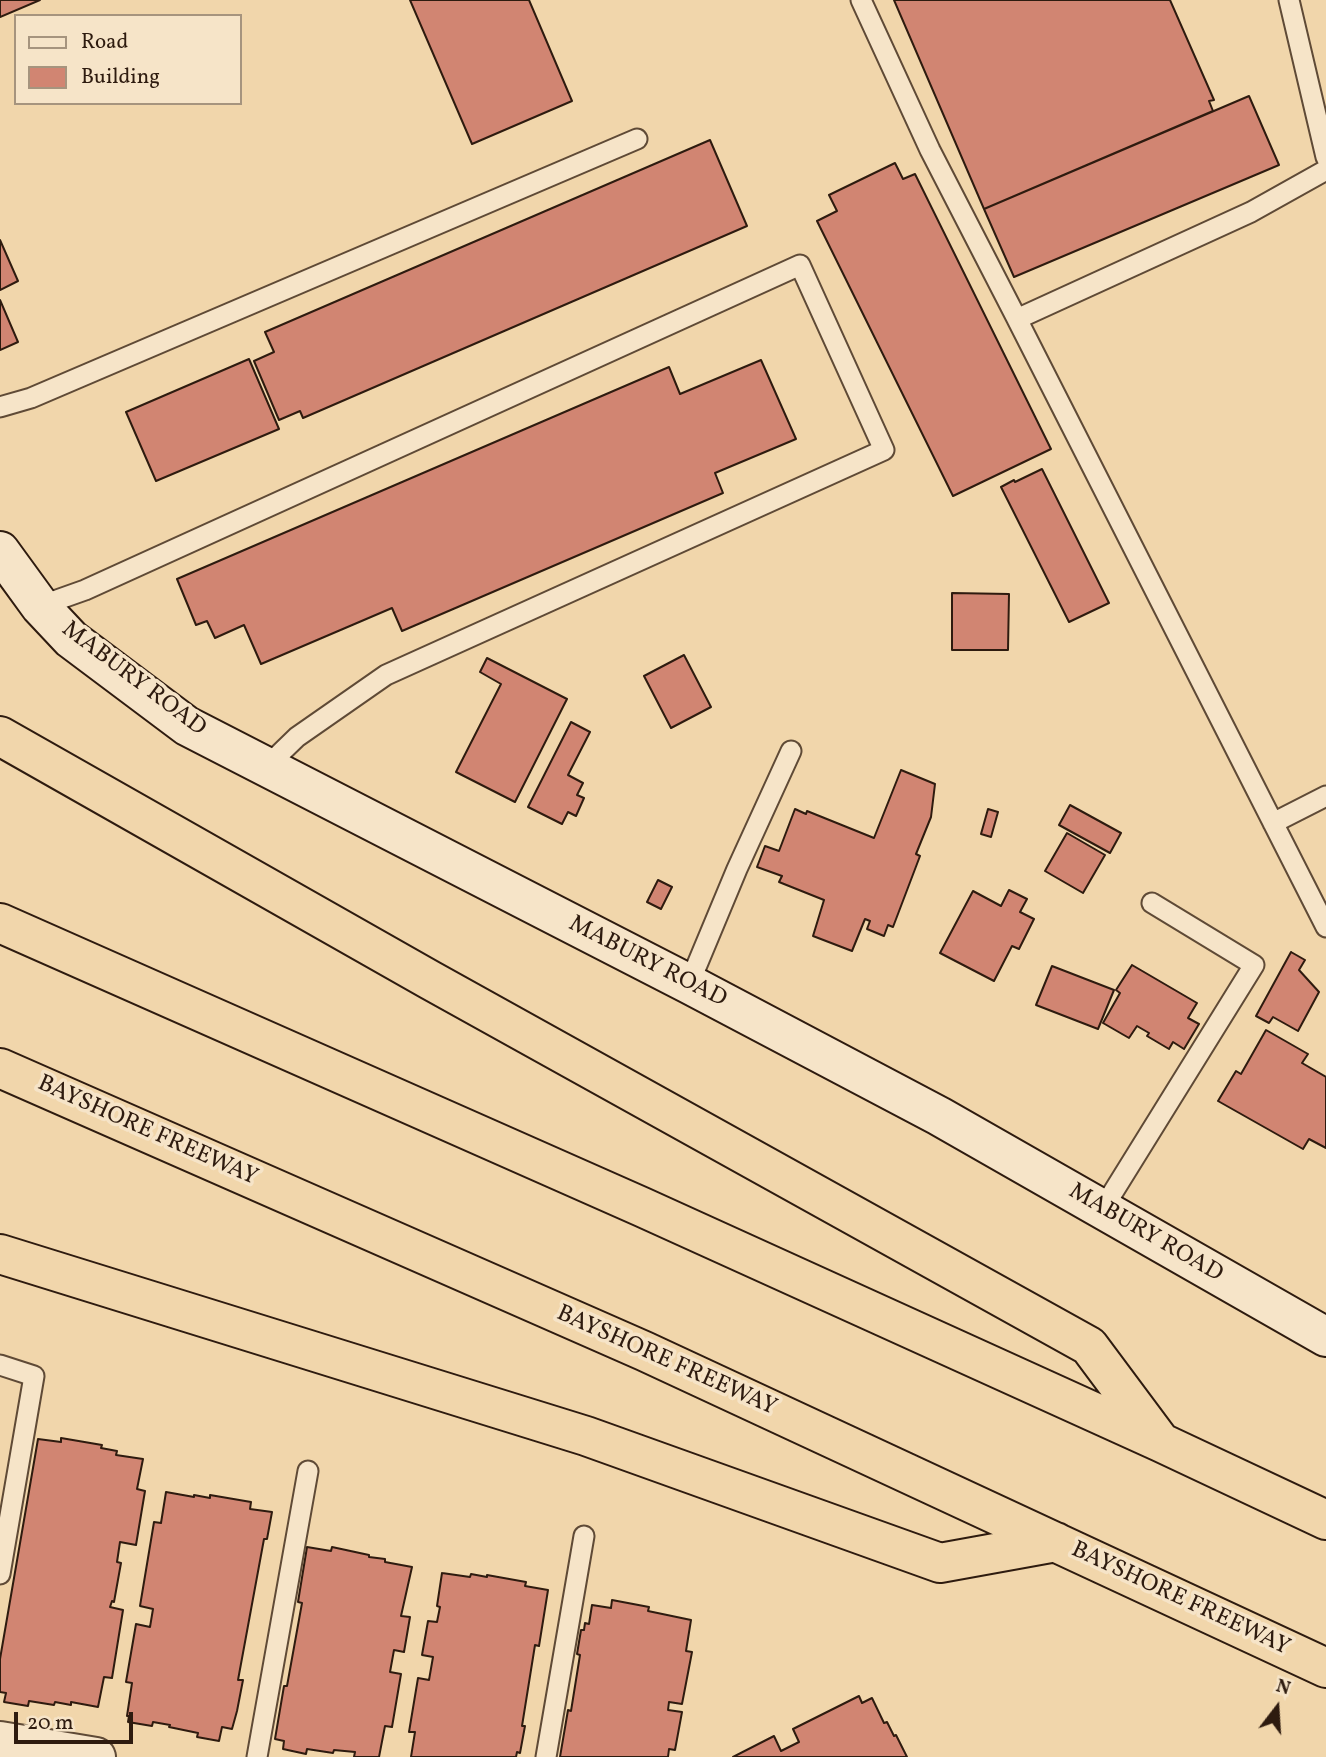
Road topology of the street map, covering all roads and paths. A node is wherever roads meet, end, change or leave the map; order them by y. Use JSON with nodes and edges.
{"nodes":[{"id":1,"x":861,"y":0,"type":"edge"},
{"id":2,"x":1289,"y":0,"type":"edge"},
{"id":3,"x":637,"y":139,"type":"dead end"},
{"id":4,"x":1326,"y":157,"type":"edge"},
{"id":5,"x":1326,"y":170,"type":"edge"},
{"id":6,"x":1017,"y":318,"type":"junction"},
{"id":7,"x":0,"y":407,"type":"edge"},
{"id":8,"x":0,"y":551,"type":"edge"},
{"id":9,"x":40,"y":606,"type":"junction"},
{"id":10,"x":0,"y":736,"type":"edge"},
{"id":11,"x":791,"y":751,"type":"dead end"},
{"id":12,"x":265,"y":768,"type":"junction"},
{"id":13,"x":1326,"y":796,"type":"edge"},
{"id":14,"x":1273,"y":823,"type":"junction"},
{"id":15,"x":1152,"y":903,"type":"dead end"},
{"id":16,"x":0,"y":923,"type":"edge"},
{"id":17,"x":1326,"y":927,"type":"edge"},
{"id":18,"x":689,"y":984,"type":"junction"},
{"id":19,"x":0,"y":1068,"type":"edge"},
{"id":20,"x":1102,"y":1210,"type":"junction"},
{"id":21,"x":0,"y":1254,"type":"edge"},
{"id":22,"x":1326,"y":1337,"type":"edge"},
{"id":23,"x":0,"y":1365,"type":"edge"},
{"id":24,"x":1160,"y":1442,"type":"junction"},
{"id":25,"x":308,"y":1471,"type":"dead end"},
{"id":26,"x":1326,"y":1520,"type":"edge"},
{"id":27,"x":584,"y":1536,"type":"dead end"},
{"id":28,"x":1056,"y":1542,"type":"junction"},
{"id":29,"x":0,"y":1574,"type":"edge"},
{"id":30,"x":1326,"y":1668,"type":"edge"},
{"id":31,"x":0,"y":1741,"type":"edge"},
{"id":32,"x":96,"y":1757,"type":"edge"},
{"id":33,"x":257,"y":1757,"type":"edge"},
{"id":34,"x":546,"y":1757,"type":"edge"}],
"edges":[{"from":1,"to":6,"type":"lane"},
{"from":2,"to":4,"type":"lane"},
{"from":3,"to":7,"type":"lane"},
{"from":5,"to":6,"type":"lane"},
{"from":6,"to":14,"type":"lane"},
{"from":8,"to":9,"type":"street","name":"MABURY ROAD"},
{"from":9,"to":12,"type":"street","name":"MABURY ROAD"},
{"from":9,"to":12,"type":"lane"},
{"from":10,"to":24,"type":"highway"},
{"from":11,"to":18,"type":"lane"},
{"from":12,"to":18,"type":"street","name":"MABURY ROAD"},
{"from":13,"to":14,"type":"lane"},
{"from":14,"to":17,"type":"lane"},
{"from":15,"to":20,"type":"lane"},
{"from":16,"to":24,"type":"highway"},
{"from":18,"to":20,"type":"street","name":"MABURY ROAD"},
{"from":19,"to":28,"type":"highway","name":"BAYSHORE FREEWAY"},
{"from":20,"to":22,"type":"street","name":"MABURY ROAD"},
{"from":21,"to":28,"type":"highway"},
{"from":23,"to":29,"type":"lane"},
{"from":24,"to":26,"type":"highway"},
{"from":25,"to":33,"type":"lane"},
{"from":27,"to":34,"type":"lane"},
{"from":28,"to":30,"type":"highway","name":"BAYSHORE FREEWAY"},
{"from":31,"to":32,"type":"street"}]}
